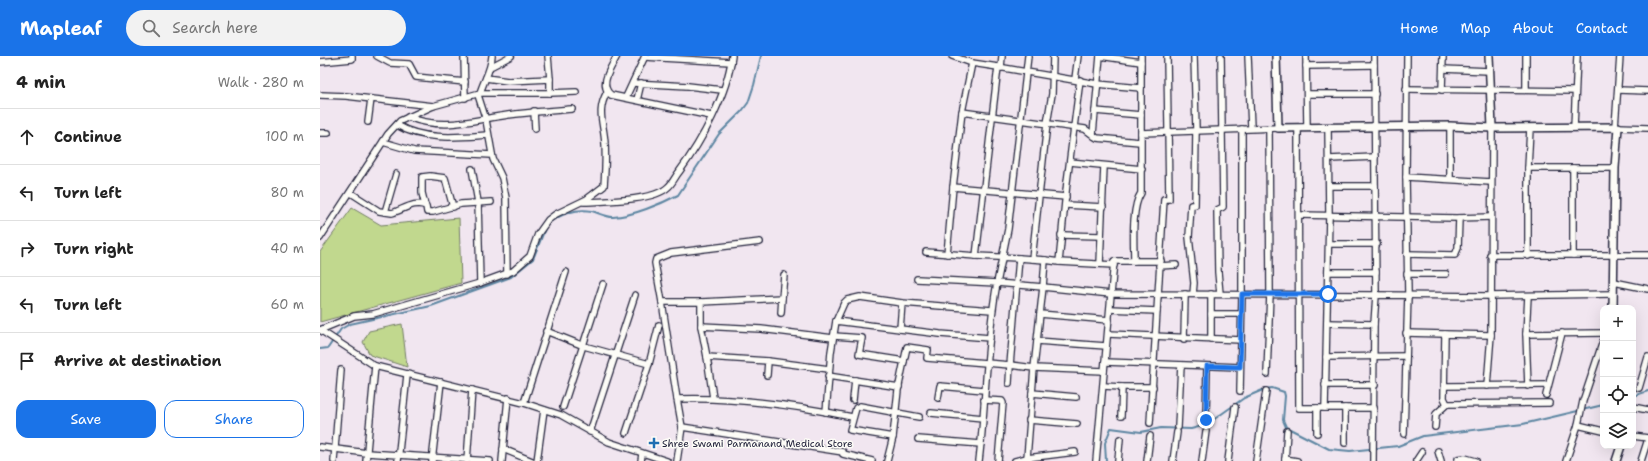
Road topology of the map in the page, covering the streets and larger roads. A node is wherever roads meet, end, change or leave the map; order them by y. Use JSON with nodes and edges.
{"nodes":[{"id":1,"x":352,"y":56,"type":"edge"},
{"id":2,"x":377,"y":56,"type":"edge"},
{"id":3,"x":464,"y":56,"type":"edge"},
{"id":4,"x":492,"y":56,"type":"edge"},
{"id":5,"x":510,"y":56,"type":"edge"},
{"id":6,"x":548,"y":56,"type":"edge"},
{"id":7,"x":617,"y":56,"type":"edge"},
{"id":8,"x":645,"y":56,"type":"edge"},
{"id":9,"x":952,"y":56,"type":"edge"},
{"id":10,"x":976,"y":56,"type":"edge"},
{"id":11,"x":1002,"y":56,"type":"edge"},
{"id":12,"x":1028,"y":56,"type":"edge"},
{"id":13,"x":1053,"y":56,"type":"edge"},
{"id":14,"x":1078,"y":56,"type":"edge"},
{"id":15,"x":1100,"y":56,"type":"edge"},
{"id":16,"x":1167,"y":56,"type":"edge"},
{"id":17,"x":1194,"y":56,"type":"edge"},
{"id":18,"x":1220,"y":56,"type":"edge"},
{"id":19,"x":1248,"y":56,"type":"edge"},
{"id":20,"x":1276,"y":56,"type":"edge"},
{"id":21,"x":1306,"y":56,"type":"edge"},
{"id":22,"x":1374,"y":56,"type":"edge"},
{"id":23,"x":1407,"y":56,"type":"edge"},
{"id":24,"x":1443,"y":56,"type":"edge"},
{"id":25,"x":1489,"y":56,"type":"edge"},
{"id":26,"x":1526,"y":56,"type":"edge"},
{"id":27,"x":1577,"y":56,"type":"edge"},
{"id":28,"x":1620,"y":56,"type":"edge"},
{"id":29,"x":962,"y":57,"type":"edge"},
{"id":30,"x":384,"y":58,"type":"edge"},
{"id":31,"x":731,"y":59,"type":"edge"},
{"id":32,"x":1141,"y":59,"type":"edge"},
{"id":33,"x":324,"y":60,"type":"edge"},
{"id":34,"x":974,"y":63,"type":"junction"},
{"id":35,"x":1374,"y":65,"type":"junction"},
{"id":36,"x":492,"y":66,"type":"junction"},
{"id":37,"x":1306,"y":66,"type":"junction"},
{"id":38,"x":999,"y":68,"type":"junction"},
{"id":39,"x":1443,"y":69,"type":"junction"},
{"id":40,"x":1027,"y":71,"type":"junction"},
{"id":41,"x":1489,"y":71,"type":"junction"},
{"id":42,"x":1052,"y":75,"type":"junction"},
{"id":43,"x":486,"y":78,"type":"junction"},
{"id":44,"x":550,"y":79,"type":"junction"},
{"id":45,"x":1077,"y":79,"type":"junction"},
{"id":46,"x":465,"y":82,"type":"junction"},
{"id":47,"x":633,"y":83,"type":"junction"},
{"id":48,"x":641,"y":83,"type":"junction"},
{"id":49,"x":1097,"y":84,"type":"junction"},
{"id":50,"x":1141,"y":88,"type":"junction"},
{"id":51,"x":1406,"y":89,"type":"junction"},
{"id":52,"x":722,"y":90,"type":"junction"},
{"id":53,"x":1442,"y":90,"type":"junction"},
{"id":54,"x":1526,"y":90,"type":"junction"},
{"id":55,"x":1618,"y":90,"type":"junction"},
{"id":56,"x":1490,"y":91,"type":"junction"},
{"id":57,"x":1575,"y":91,"type":"junction"},
{"id":58,"x":1648,"y":91,"type":"edge"},
{"id":59,"x":576,"y":92,"type":"dead end"},
{"id":60,"x":607,"y":92,"type":"junction"},
{"id":61,"x":550,"y":93,"type":"junction"},
{"id":62,"x":479,"y":94,"type":"junction"},
{"id":63,"x":1307,"y":94,"type":"junction"},
{"id":64,"x":1375,"y":94,"type":"junction"},
{"id":65,"x":320,"y":95,"type":"edge"},
{"id":66,"x":466,"y":98,"type":"junction"},
{"id":67,"x":626,"y":98,"type":"junction"},
{"id":68,"x":371,"y":99,"type":"junction"},
{"id":69,"x":637,"y":100,"type":"junction"},
{"id":70,"x":433,"y":106,"type":"junction"},
{"id":71,"x":572,"y":109,"type":"dead end"},
{"id":72,"x":534,"y":111,"type":"junction"},
{"id":73,"x":962,"y":112,"type":"junction"},
{"id":74,"x":1095,"y":112,"type":"junction"},
{"id":75,"x":1141,"y":115,"type":"junction"},
{"id":76,"x":711,"y":116,"type":"junction"},
{"id":77,"x":993,"y":116,"type":"junction"},
{"id":78,"x":408,"y":117,"type":"junction"},
{"id":79,"x":486,"y":120,"type":"junction"},
{"id":80,"x":1020,"y":120,"type":"junction"},
{"id":81,"x":368,"y":122,"type":"dead end"},
{"id":82,"x":1047,"y":124,"type":"junction"},
{"id":83,"x":397,"y":125,"type":"junction"},
{"id":84,"x":1375,"y":126,"type":"junction"},
{"id":85,"x":1406,"y":126,"type":"junction"},
{"id":86,"x":1450,"y":126,"type":"junction"},
{"id":87,"x":1617,"y":127,"type":"junction"},
{"id":88,"x":1073,"y":128,"type":"junction"},
{"id":89,"x":1251,"y":128,"type":"junction"},
{"id":90,"x":1270,"y":128,"type":"junction"},
{"id":91,"x":1278,"y":128,"type":"junction"},
{"id":92,"x":1298,"y":128,"type":"junction"},
{"id":93,"x":1307,"y":128,"type":"junction"},
{"id":94,"x":1328,"y":128,"type":"junction"},
{"id":95,"x":1492,"y":128,"type":"junction"},
{"id":96,"x":1530,"y":128,"type":"junction"},
{"id":97,"x":1574,"y":128,"type":"junction"},
{"id":98,"x":1648,"y":128,"type":"edge"},
{"id":99,"x":535,"y":129,"type":"dead end"},
{"id":100,"x":1242,"y":129,"type":"junction"},
{"id":101,"x":1196,"y":130,"type":"junction"},
{"id":102,"x":1223,"y":130,"type":"junction"},
{"id":103,"x":1168,"y":132,"type":"junction"},
{"id":104,"x":320,"y":133,"type":"edge"},
{"id":105,"x":328,"y":133,"type":"dead end"},
{"id":106,"x":1141,"y":133,"type":"junction"},
{"id":107,"x":488,"y":135,"type":"junction"},
{"id":108,"x":1094,"y":136,"type":"junction"},
{"id":109,"x":383,"y":142,"type":"junction"},
{"id":110,"x":1140,"y":142,"type":"junction"},
{"id":111,"x":492,"y":155,"type":"junction"},
{"id":112,"x":1374,"y":157,"type":"junction"},
{"id":113,"x":1329,"y":159,"type":"junction"},
{"id":114,"x":1070,"y":162,"type":"junction"},
{"id":115,"x":1104,"y":166,"type":"junction"},
{"id":116,"x":1528,"y":168,"type":"junction"},
{"id":117,"x":1573,"y":168,"type":"junction"},
{"id":118,"x":1615,"y":168,"type":"junction"},
{"id":119,"x":472,"y":169,"type":"dead end"},
{"id":120,"x":1142,"y":169,"type":"junction"},
{"id":121,"x":396,"y":174,"type":"dead end"},
{"id":122,"x":1406,"y":177,"type":"junction"},
{"id":123,"x":1450,"y":180,"type":"junction"},
{"id":124,"x":1491,"y":182,"type":"junction"},
{"id":125,"x":1328,"y":186,"type":"junction"},
{"id":126,"x":1375,"y":186,"type":"junction"},
{"id":127,"x":954,"y":187,"type":"junction"},
{"id":128,"x":984,"y":190,"type":"junction"},
{"id":129,"x":1012,"y":192,"type":"junction"},
{"id":130,"x":351,"y":193,"type":"junction"},
{"id":131,"x":1040,"y":195,"type":"junction"},
{"id":132,"x":1066,"y":197,"type":"junction"},
{"id":133,"x":478,"y":202,"type":"junction"},
{"id":134,"x":491,"y":202,"type":"dead end"},
{"id":135,"x":580,"y":202,"type":"junction"},
{"id":136,"x":425,"y":205,"type":"junction"},
{"id":137,"x":1066,"y":205,"type":"junction"},
{"id":138,"x":453,"y":207,"type":"junction"},
{"id":139,"x":1103,"y":207,"type":"junction"},
{"id":140,"x":386,"y":212,"type":"junction"},
{"id":141,"x":1299,"y":215,"type":"junction"},
{"id":142,"x":1329,"y":215,"type":"junction"},
{"id":143,"x":1376,"y":216,"type":"junction"},
{"id":144,"x":1406,"y":216,"type":"junction"},
{"id":145,"x":1491,"y":217,"type":"junction"},
{"id":146,"x":1459,"y":218,"type":"junction"},
{"id":147,"x":1061,"y":234,"type":"junction"},
{"id":148,"x":1101,"y":236,"type":"junction"},
{"id":149,"x":320,"y":238,"type":"edge"},
{"id":150,"x":760,"y":242,"type":"dead end"},
{"id":151,"x":1329,"y":244,"type":"junction"},
{"id":152,"x":1376,"y":244,"type":"junction"},
{"id":153,"x":926,"y":252,"type":"dead end"},
{"id":154,"x":947,"y":254,"type":"junction"},
{"id":155,"x":1407,"y":254,"type":"junction"},
{"id":156,"x":1490,"y":255,"type":"junction"},
{"id":157,"x":1573,"y":255,"type":"junction"},
{"id":158,"x":1648,"y":255,"type":"edge"},
{"id":159,"x":976,"y":256,"type":"junction"},
{"id":160,"x":1003,"y":256,"type":"junction"},
{"id":161,"x":1528,"y":256,"type":"junction"},
{"id":162,"x":1614,"y":256,"type":"junction"},
{"id":163,"x":1019,"y":258,"type":"junction"},
{"id":164,"x":1032,"y":259,"type":"junction"},
{"id":165,"x":1045,"y":260,"type":"junction"},
{"id":166,"x":1134,"y":261,"type":"junction"},
{"id":167,"x":1059,"y":262,"type":"junction"},
{"id":168,"x":1160,"y":263,"type":"junction"},
{"id":169,"x":1100,"y":264,"type":"junction"},
{"id":170,"x":1114,"y":265,"type":"junction"},
{"id":171,"x":1176,"y":265,"type":"dead end"},
{"id":172,"x":566,"y":272,"type":"dead end"},
{"id":173,"x":1328,"y":272,"type":"junction"},
{"id":174,"x":1376,"y":272,"type":"junction"},
{"id":175,"x":507,"y":274,"type":"junction"},
{"id":176,"x":1407,"y":274,"type":"junction"},
{"id":177,"x":1446,"y":274,"type":"dead end"},
{"id":178,"x":784,"y":275,"type":"dead end"},
{"id":179,"x":917,"y":279,"type":"dead end"},
{"id":180,"x":1614,"y":282,"type":"junction"},
{"id":181,"x":480,"y":283,"type":"junction"},
{"id":182,"x":997,"y":283,"type":"junction"},
{"id":183,"x":602,"y":284,"type":"dead end"},
{"id":184,"x":1018,"y":285,"type":"junction"},
{"id":185,"x":1043,"y":287,"type":"junction"},
{"id":186,"x":1648,"y":289,"type":"edge"},
{"id":187,"x":1270,"y":293,"type":"junction"},
{"id":188,"x":1111,"y":294,"type":"junction"},
{"id":189,"x":1158,"y":294,"type":"junction"},
{"id":190,"x":1185,"y":294,"type":"junction"},
{"id":191,"x":1193,"y":294,"type":"junction"},
{"id":192,"x":1211,"y":294,"type":"junction"},
{"id":193,"x":1220,"y":294,"type":"junction"},
{"id":194,"x":1242,"y":294,"type":"junction"},
{"id":195,"x":1300,"y":294,"type":"junction"},
{"id":196,"x":1328,"y":294,"type":"junction"},
{"id":197,"x":1408,"y":294,"type":"junction"},
{"id":198,"x":1613,"y":294,"type":"junction"},
{"id":199,"x":634,"y":295,"type":"dead end"},
{"id":200,"x":1376,"y":295,"type":"junction"},
{"id":201,"x":1490,"y":296,"type":"junction"},
{"id":202,"x":1528,"y":296,"type":"junction"},
{"id":203,"x":782,"y":298,"type":"junction"},
{"id":204,"x":662,"y":302,"type":"junction"},
{"id":205,"x":701,"y":302,"type":"junction"},
{"id":206,"x":902,"y":303,"type":"junction"},
{"id":207,"x":1613,"y":305,"type":"edge"},
{"id":208,"x":1110,"y":309,"type":"junction"},
{"id":209,"x":992,"y":310,"type":"junction"},
{"id":210,"x":1157,"y":310,"type":"junction"},
{"id":211,"x":781,"y":313,"type":"dead end"},
{"id":212,"x":1040,"y":314,"type":"junction"},
{"id":213,"x":1211,"y":314,"type":"junction"},
{"id":214,"x":1241,"y":314,"type":"junction"},
{"id":215,"x":1109,"y":320,"type":"junction"},
{"id":216,"x":836,"y":321,"type":"junction"},
{"id":217,"x":1327,"y":323,"type":"junction"},
{"id":218,"x":1374,"y":324,"type":"junction"},
{"id":219,"x":659,"y":325,"type":"dead end"},
{"id":220,"x":701,"y":326,"type":"junction"},
{"id":221,"x":900,"y":329,"type":"junction"},
{"id":222,"x":320,"y":330,"type":"edge"},
{"id":223,"x":546,"y":331,"type":"junction"},
{"id":224,"x":1406,"y":333,"type":"junction"},
{"id":225,"x":1600,"y":333,"type":"edge"},
{"id":226,"x":1108,"y":334,"type":"junction"},
{"id":227,"x":1445,"y":334,"type":"junction"},
{"id":228,"x":1526,"y":334,"type":"junction"},
{"id":229,"x":1562,"y":334,"type":"junction"},
{"id":230,"x":1491,"y":335,"type":"junction"},
{"id":231,"x":834,"y":337,"type":"junction"},
{"id":232,"x":1156,"y":337,"type":"junction"},
{"id":233,"x":990,"y":338,"type":"junction"},
{"id":234,"x":1184,"y":339,"type":"junction"},
{"id":235,"x":1211,"y":339,"type":"junction"},
{"id":236,"x":1241,"y":340,"type":"junction"},
{"id":237,"x":1037,"y":341,"type":"junction"},
{"id":238,"x":584,"y":346,"type":"junction"},
{"id":239,"x":1106,"y":346,"type":"junction"},
{"id":240,"x":1600,"y":350,"type":"edge"},
{"id":241,"x":616,"y":355,"type":"junction"},
{"id":242,"x":1406,"y":356,"type":"junction"},
{"id":243,"x":707,"y":357,"type":"junction"},
{"id":244,"x":1326,"y":357,"type":"junction"},
{"id":245,"x":1374,"y":357,"type":"junction"},
{"id":246,"x":1648,"y":357,"type":"edge"},
{"id":247,"x":768,"y":361,"type":"junction"},
{"id":248,"x":904,"y":361,"type":"junction"},
{"id":249,"x":1104,"y":362,"type":"junction"},
{"id":250,"x":649,"y":364,"type":"junction"},
{"id":251,"x":986,"y":364,"type":"junction"},
{"id":252,"x":1154,"y":364,"type":"junction"},
{"id":253,"x":1010,"y":365,"type":"junction"},
{"id":254,"x":1181,"y":365,"type":"junction"},
{"id":255,"x":375,"y":366,"type":"junction"},
{"id":256,"x":1207,"y":366,"type":"junction"},
{"id":257,"x":1240,"y":367,"type":"junction"},
{"id":258,"x":1034,"y":368,"type":"junction"},
{"id":259,"x":829,"y":369,"type":"junction"},
{"id":260,"x":341,"y":370,"type":"dead end"},
{"id":261,"x":1104,"y":371,"type":"junction"},
{"id":262,"x":1267,"y":374,"type":"dead end"},
{"id":263,"x":407,"y":375,"type":"junction"},
{"id":264,"x":767,"y":375,"type":"dead end"},
{"id":265,"x":828,"y":376,"type":"junction"},
{"id":266,"x":855,"y":380,"type":"junction"},
{"id":267,"x":441,"y":382,"type":"junction"},
{"id":268,"x":1009,"y":383,"type":"dead end"},
{"id":269,"x":1325,"y":385,"type":"junction"},
{"id":270,"x":1375,"y":385,"type":"junction"},
{"id":271,"x":1548,"y":385,"type":"junction"},
{"id":272,"x":1103,"y":386,"type":"junction"},
{"id":273,"x":1445,"y":386,"type":"junction"},
{"id":274,"x":1487,"y":386,"type":"junction"},
{"id":275,"x":1528,"y":386,"type":"junction"},
{"id":276,"x":899,"y":387,"type":"junction"},
{"id":277,"x":1122,"y":387,"type":"junction"},
{"id":278,"x":1153,"y":387,"type":"junction"},
{"id":279,"x":1639,"y":388,"type":"dead end"},
{"id":280,"x":472,"y":390,"type":"junction"},
{"id":281,"x":984,"y":390,"type":"junction"},
{"id":282,"x":1266,"y":391,"type":"dead end"},
{"id":283,"x":1240,"y":392,"type":"dead end"},
{"id":284,"x":1032,"y":393,"type":"junction"},
{"id":285,"x":1546,"y":395,"type":"dead end"},
{"id":286,"x":1076,"y":397,"type":"dead end"},
{"id":287,"x":508,"y":398,"type":"junction"},
{"id":288,"x":713,"y":398,"type":"junction"},
{"id":289,"x":938,"y":398,"type":"dead end"},
{"id":290,"x":677,"y":399,"type":"junction"},
{"id":291,"x":853,"y":400,"type":"dead end"},
{"id":292,"x":984,"y":400,"type":"junction"},
{"id":293,"x":524,"y":403,"type":"junction"},
{"id":294,"x":1549,"y":403,"type":"dead end"},
{"id":295,"x":1447,"y":404,"type":"junction"},
{"id":296,"x":563,"y":407,"type":"dead end"},
{"id":297,"x":1235,"y":407,"type":"dead end"},
{"id":298,"x":1317,"y":408,"type":"junction"},
{"id":299,"x":1325,"y":408,"type":"junction"},
{"id":300,"x":1346,"y":408,"type":"junction"},
{"id":301,"x":1374,"y":408,"type":"junction"},
{"id":302,"x":1636,"y":408,"type":"edge"},
{"id":303,"x":544,"y":410,"type":"junction"},
{"id":304,"x":1648,"y":410,"type":"edge"},
{"id":305,"x":826,"y":412,"type":"junction"},
{"id":306,"x":895,"y":413,"type":"junction"},
{"id":307,"x":931,"y":413,"type":"dead end"},
{"id":308,"x":1121,"y":416,"type":"dead end"},
{"id":309,"x":852,"y":417,"type":"junction"},
{"id":310,"x":919,"y":417,"type":"dead end"},
{"id":311,"x":983,"y":418,"type":"junction"},
{"id":312,"x":1029,"y":420,"type":"junction"},
{"id":313,"x":1206,"y":420,"type":"dead end"},
{"id":314,"x":1150,"y":423,"type":"dead end"},
{"id":315,"x":1076,"y":424,"type":"dead end"},
{"id":316,"x":1578,"y":425,"type":"junction"},
{"id":317,"x":682,"y":427,"type":"junction"},
{"id":318,"x":1435,"y":427,"type":"dead end"},
{"id":319,"x":1600,"y":430,"type":"edge"},
{"id":320,"x":1206,"y":431,"type":"dead end"},
{"id":321,"x":1287,"y":431,"type":"dead end"},
{"id":322,"x":590,"y":432,"type":"junction"},
{"id":323,"x":626,"y":433,"type":"dead end"},
{"id":324,"x":1318,"y":433,"type":"dead end"},
{"id":325,"x":1404,"y":434,"type":"dead end"},
{"id":326,"x":1150,"y":436,"type":"dead end"},
{"id":327,"x":1636,"y":436,"type":"edge"},
{"id":328,"x":893,"y":437,"type":"junction"},
{"id":329,"x":1648,"y":438,"type":"edge"},
{"id":330,"x":918,"y":439,"type":"dead end"},
{"id":331,"x":1120,"y":439,"type":"dead end"},
{"id":332,"x":1345,"y":443,"type":"dead end"},
{"id":333,"x":981,"y":444,"type":"junction"},
{"id":334,"x":320,"y":447,"type":"edge"},
{"id":335,"x":335,"y":448,"type":"junction"},
{"id":336,"x":503,"y":449,"type":"junction"},
{"id":337,"x":1620,"y":449,"type":"edge"},
{"id":338,"x":1438,"y":451,"type":"dead end"},
{"id":339,"x":1075,"y":452,"type":"dead end"},
{"id":340,"x":1422,"y":452,"type":"dead end"},
{"id":341,"x":367,"y":453,"type":"junction"},
{"id":342,"x":642,"y":454,"type":"junction"},
{"id":343,"x":399,"y":458,"type":"edge"},
{"id":344,"x":1027,"y":458,"type":"junction"},
{"id":345,"x":432,"y":459,"type":"edge"},
{"id":346,"x":467,"y":460,"type":"edge"},
{"id":347,"x":1285,"y":460,"type":"edge"},
{"id":348,"x":1373,"y":460,"type":"edge"},
{"id":349,"x":334,"y":461,"type":"edge"},
{"id":350,"x":366,"y":461,"type":"edge"},
{"id":351,"x":490,"y":461,"type":"edge"},
{"id":352,"x":502,"y":461,"type":"edge"},
{"id":353,"x":532,"y":461,"type":"edge"},
{"id":354,"x":537,"y":461,"type":"edge"},
{"id":355,"x":641,"y":461,"type":"edge"},
{"id":356,"x":667,"y":461,"type":"edge"},
{"id":357,"x":677,"y":461,"type":"edge"},
{"id":358,"x":872,"y":461,"type":"edge"},
{"id":359,"x":887,"y":461,"type":"edge"},
{"id":360,"x":979,"y":461,"type":"edge"},
{"id":361,"x":998,"y":461,"type":"edge"},
{"id":362,"x":1015,"y":461,"type":"edge"},
{"id":363,"x":1096,"y":461,"type":"edge"},
{"id":364,"x":1118,"y":461,"type":"edge"},
{"id":365,"x":1147,"y":461,"type":"edge"},
{"id":366,"x":1173,"y":461,"type":"edge"},
{"id":367,"x":1202,"y":461,"type":"edge"},
{"id":368,"x":1228,"y":461,"type":"edge"},
{"id":369,"x":1256,"y":461,"type":"edge"},
{"id":370,"x":1297,"y":461,"type":"edge"},
{"id":371,"x":1416,"y":461,"type":"edge"},
{"id":372,"x":1441,"y":461,"type":"edge"},
{"id":373,"x":1458,"y":461,"type":"edge"},
{"id":374,"x":1476,"y":461,"type":"edge"},
{"id":375,"x":1566,"y":461,"type":"edge"},
{"id":376,"x":1616,"y":461,"type":"edge"},
{"id":377,"x":1641,"y":461,"type":"edge"}],
"edges":[{"from":1,"to":33,"type":"street"},
{"from":2,"to":30,"type":"street"},
{"from":3,"to":46,"type":"street"},
{"from":4,"to":36,"type":"street"},
{"from":5,"to":36,"type":"street"},
{"from":6,"to":44,"type":"street"},
{"from":7,"to":60,"type":"street"},
{"from":8,"to":31,"type":"street"},
{"from":8,"to":47,"type":"street"},
{"from":9,"to":29,"type":"street"},
{"from":10,"to":34,"type":"street"},
{"from":11,"to":38,"type":"street"},
{"from":12,"to":40,"type":"street"},
{"from":13,"to":42,"type":"street"},
{"from":14,"to":45,"type":"street"},
{"from":15,"to":32,"type":"street"},
{"from":15,"to":49,"type":"street"},
{"from":16,"to":103,"type":"street"},
{"from":17,"to":101,"type":"street"},
{"from":18,"to":102,"type":"street"},
{"from":19,"to":89,"type":"street"},
{"from":20,"to":91,"type":"street"},
{"from":21,"to":37,"type":"street"},
{"from":22,"to":35,"type":"street"},
{"from":23,"to":51,"type":"street"},
{"from":24,"to":39,"type":"street"},
{"from":25,"to":41,"type":"street"},
{"from":26,"to":54,"type":"street"},
{"from":27,"to":57,"type":"street"},
{"from":28,"to":55,"type":"street"},
{"from":29,"to":34,"type":"street"},
{"from":30,"to":46,"type":"street"},
{"from":31,"to":52,"type":"street"},
{"from":32,"to":50,"type":"street"},
{"from":34,"to":38,"type":"street"},
{"from":34,"to":73,"type":"street"},
{"from":35,"to":37,"type":"street"},
{"from":35,"to":64,"type":"street"},
{"from":36,"to":43,"type":"street"},
{"from":37,"to":63,"type":"street"},
{"from":38,"to":40,"type":"street"},
{"from":38,"to":77,"type":"street"},
{"from":39,"to":41,"type":"street"},
{"from":39,"to":53,"type":"street"},
{"from":40,"to":42,"type":"street"},
{"from":40,"to":80,"type":"street"},
{"from":41,"to":56,"type":"street"},
{"from":42,"to":45,"type":"street"},
{"from":42,"to":82,"type":"street"},
{"from":43,"to":44,"type":"street"},
{"from":43,"to":62,"type":"street"},
{"from":44,"to":61,"type":"street"},
{"from":45,"to":49,"type":"street"},
{"from":45,"to":88,"type":"street"},
{"from":46,"to":66,"type":"street"},
{"from":47,"to":48,"type":"street"},
{"from":47,"to":67,"type":"street"},
{"from":48,"to":52,"type":"street"},
{"from":48,"to":69,"type":"street"},
{"from":49,"to":50,"type":"street"},
{"from":49,"to":74,"type":"street"},
{"from":50,"to":75,"type":"street"},
{"from":51,"to":53,"type":"street"},
{"from":51,"to":85,"type":"street"},
{"from":52,"to":76,"type":"street"},
{"from":53,"to":56,"type":"street"},
{"from":54,"to":56,"type":"street"},
{"from":54,"to":57,"type":"street"},
{"from":55,"to":58,"type":"street"},
{"from":55,"to":87,"type":"street"},
{"from":56,"to":95,"type":"street"},
{"from":57,"to":97,"type":"street"},
{"from":59,"to":61,"type":"street"},
{"from":60,"to":67,"type":"street"},
{"from":60,"to":135,"type":"street"},
{"from":61,"to":62,"type":"street"},
{"from":62,"to":66,"type":"street"},
{"from":62,"to":79,"type":"street"},
{"from":63,"to":64,"type":"street"},
{"from":63,"to":93,"type":"street"},
{"from":64,"to":84,"type":"street"},
{"from":65,"to":68,"type":"street"},
{"from":66,"to":70,"type":"street"},
{"from":67,"to":69,"type":"street"},
{"from":68,"to":70,"type":"street"},
{"from":68,"to":81,"type":"street"},
{"from":69,"to":76,"type":"street"},
{"from":70,"to":78,"type":"street"},
{"from":71,"to":72,"type":"street"},
{"from":72,"to":79,"type":"street"},
{"from":72,"to":99,"type":"street"},
{"from":73,"to":77,"type":"street"},
{"from":73,"to":127,"type":"street"},
{"from":74,"to":75,"type":"street"},
{"from":74,"to":108,"type":"street"},
{"from":75,"to":106,"type":"street"},
{"from":76,"to":135,"type":"street"},
{"from":77,"to":80,"type":"street"},
{"from":77,"to":128,"type":"street"},
{"from":78,"to":79,"type":"street"},
{"from":78,"to":83,"type":"street"},
{"from":79,"to":107,"type":"street"},
{"from":80,"to":82,"type":"street"},
{"from":80,"to":129,"type":"street"},
{"from":82,"to":88,"type":"street"},
{"from":82,"to":131,"type":"street"},
{"from":83,"to":107,"type":"street"},
{"from":83,"to":109,"type":"street"},
{"from":84,"to":85,"type":"street"},
{"from":84,"to":94,"type":"street"},
{"from":84,"to":112,"type":"street"},
{"from":85,"to":86,"type":"street"},
{"from":85,"to":122,"type":"street"},
{"from":86,"to":95,"type":"street"},
{"from":86,"to":123,"type":"street"},
{"from":87,"to":97,"type":"street"},
{"from":87,"to":98,"type":"street"},
{"from":87,"to":118,"type":"street"},
{"from":88,"to":108,"type":"street"},
{"from":88,"to":114,"type":"street"},
{"from":89,"to":90,"type":"street"},
{"from":89,"to":100,"type":"street"},
{"from":90,"to":91,"type":"street"},
{"from":90,"to":187,"type":"street"},
{"from":91,"to":92,"type":"street"},
{"from":92,"to":93,"type":"street"},
{"from":92,"to":141,"type":"street"},
{"from":93,"to":94,"type":"street"},
{"from":94,"to":113,"type":"street"},
{"from":95,"to":96,"type":"street"},
{"from":95,"to":124,"type":"street"},
{"from":96,"to":97,"type":"street"},
{"from":96,"to":116,"type":"street"},
{"from":100,"to":102,"type":"street"},
{"from":100,"to":194,"type":"street"},
{"from":101,"to":102,"type":"street"},
{"from":101,"to":103,"type":"street"},
{"from":101,"to":191,"type":"street"},
{"from":102,"to":193,"type":"street"},
{"from":103,"to":106,"type":"street"},
{"from":103,"to":168,"type":"street"},
{"from":104,"to":105,"type":"street"},
{"from":106,"to":110,"type":"street"},
{"from":107,"to":111,"type":"street"},
{"from":108,"to":110,"type":"street"},
{"from":109,"to":111,"type":"street"},
{"from":109,"to":130,"type":"street"},
{"from":110,"to":120,"type":"street"},
{"from":111,"to":175,"type":"street"},
{"from":112,"to":113,"type":"street"},
{"from":112,"to":126,"type":"street"},
{"from":113,"to":125,"type":"street"},
{"from":114,"to":115,"type":"street"},
{"from":114,"to":132,"type":"street"},
{"from":115,"to":120,"type":"street"},
{"from":115,"to":139,"type":"street"},
{"from":116,"to":117,"type":"street"},
{"from":116,"to":161,"type":"street"},
{"from":117,"to":118,"type":"street"},
{"from":117,"to":157,"type":"street"},
{"from":118,"to":162,"type":"street"},
{"from":119,"to":133,"type":"street"},
{"from":120,"to":166,"type":"street"},
{"from":121,"to":140,"type":"street"},
{"from":122,"to":123,"type":"street"},
{"from":122,"to":144,"type":"street"},
{"from":123,"to":124,"type":"street"},
{"from":124,"to":145,"type":"street"},
{"from":125,"to":126,"type":"street"},
{"from":125,"to":142,"type":"street"},
{"from":126,"to":143,"type":"street"},
{"from":127,"to":128,"type":"street"},
{"from":127,"to":154,"type":"street"},
{"from":128,"to":129,"type":"street"},
{"from":128,"to":159,"type":"street"},
{"from":129,"to":131,"type":"street"},
{"from":129,"to":160,"type":"street"},
{"from":130,"to":140,"type":"street"},
{"from":130,"to":149,"type":"street"},
{"from":131,"to":132,"type":"street"},
{"from":131,"to":164,"type":"street"},
{"from":132,"to":137,"type":"street"},
{"from":133,"to":134,"type":"street"},
{"from":133,"to":138,"type":"street"},
{"from":133,"to":181,"type":"street"},
{"from":135,"to":175,"type":"street"},
{"from":136,"to":138,"type":"street"},
{"from":136,"to":138,"type":"street"},
{"from":136,"to":140,"type":"street"},
{"from":137,"to":139,"type":"street"},
{"from":137,"to":147,"type":"street"},
{"from":139,"to":148,"type":"street"},
{"from":141,"to":142,"type":"street"},
{"from":141,"to":195,"type":"street"},
{"from":142,"to":143,"type":"street"},
{"from":142,"to":151,"type":"street"},
{"from":143,"to":144,"type":"street"},
{"from":143,"to":152,"type":"street"},
{"from":144,"to":146,"type":"street"},
{"from":144,"to":155,"type":"street"},
{"from":145,"to":146,"type":"street"},
{"from":145,"to":156,"type":"street"},
{"from":146,"to":155,"type":"street"},
{"from":147,"to":148,"type":"street"},
{"from":147,"to":167,"type":"street"},
{"from":148,"to":169,"type":"street"},
{"from":150,"to":204,"type":"street"},
{"from":151,"to":152,"type":"street"},
{"from":151,"to":173,"type":"street"},
{"from":152,"to":174,"type":"street"},
{"from":153,"to":154,"type":"street"},
{"from":154,"to":159,"type":"street"},
{"from":155,"to":176,"type":"street"},
{"from":156,"to":161,"type":"street"},
{"from":156,"to":201,"type":"street"},
{"from":157,"to":161,"type":"street"},
{"from":157,"to":162,"type":"street"},
{"from":158,"to":162,"type":"street"},
{"from":159,"to":160,"type":"street"},
{"from":160,"to":163,"type":"street"},
{"from":160,"to":182,"type":"street"},
{"from":162,"to":180,"type":"street"},
{"from":163,"to":164,"type":"street"},
{"from":163,"to":184,"type":"street"},
{"from":164,"to":165,"type":"street"},
{"from":165,"to":167,"type":"street"},
{"from":165,"to":185,"type":"street"},
{"from":166,"to":168,"type":"street"},
{"from":166,"to":170,"type":"street"},
{"from":167,"to":169,"type":"street"},
{"from":168,"to":171,"type":"street"},
{"from":168,"to":189,"type":"street"},
{"from":169,"to":170,"type":"street"},
{"from":170,"to":188,"type":"street"},
{"from":172,"to":223,"type":"street"},
{"from":173,"to":174,"type":"street"},
{"from":173,"to":196,"type":"street"},
{"from":174,"to":200,"type":"street"},
{"from":175,"to":181,"type":"street"},
{"from":176,"to":177,"type":"street"},
{"from":176,"to":197,"type":"street"},
{"from":178,"to":203,"type":"street"},
{"from":179,"to":182,"type":"street"},
{"from":180,"to":186,"type":"street"},
{"from":180,"to":198,"type":"street"},
{"from":181,"to":222,"type":"street"},
{"from":182,"to":184,"type":"street"},
{"from":182,"to":209,"type":"street"},
{"from":183,"to":238,"type":"street"},
{"from":184,"to":185,"type":"street"},
{"from":184,"to":253,"type":"street"},
{"from":185,"to":188,"type":"street"},
{"from":185,"to":212,"type":"street"},
{"from":187,"to":194,"type":"street"},
{"from":187,"to":195,"type":"street"},
{"from":187,"to":262,"type":"street"},
{"from":188,"to":189,"type":"street"},
{"from":188,"to":208,"type":"street"},
{"from":189,"to":190,"type":"street"},
{"from":189,"to":210,"type":"street"},
{"from":190,"to":191,"type":"street"},
{"from":190,"to":234,"type":"street"},
{"from":191,"to":192,"type":"street"},
{"from":192,"to":193,"type":"street"},
{"from":192,"to":213,"type":"street"},
{"from":193,"to":194,"type":"street"},
{"from":194,"to":214,"type":"street"},
{"from":195,"to":196,"type":"street"},
{"from":195,"to":298,"type":"street"},
{"from":196,"to":200,"type":"street"},
{"from":196,"to":217,"type":"street"},
{"from":197,"to":200,"type":"street"},
{"from":197,"to":201,"type":"street"},
{"from":197,"to":224,"type":"street"},
{"from":198,"to":202,"type":"street"},
{"from":198,"to":207,"type":"street"},
{"from":199,"to":241,"type":"street"},
{"from":200,"to":218,"type":"street"},
{"from":201,"to":202,"type":"street"},
{"from":201,"to":230,"type":"street"},
{"from":202,"to":228,"type":"street"},
{"from":203,"to":205,"type":"street"},
{"from":203,"to":211,"type":"street"},
{"from":204,"to":205,"type":"street"},
{"from":204,"to":290,"type":"street"},
{"from":205,"to":220,"type":"street"},
{"from":206,"to":209,"type":"street"},
{"from":206,"to":216,"type":"street"},
{"from":206,"to":221,"type":"street"},
{"from":208,"to":210,"type":"street"},
{"from":208,"to":215,"type":"street"},
{"from":209,"to":233,"type":"street"},
{"from":210,"to":232,"type":"street"},
{"from":212,"to":215,"type":"street"},
{"from":212,"to":237,"type":"street"},
{"from":213,"to":214,"type":"street"},
{"from":213,"to":235,"type":"street"},
{"from":214,"to":236,"type":"street"},
{"from":215,"to":226,"type":"street"},
{"from":216,"to":221,"type":"street"},
{"from":216,"to":231,"type":"street"},
{"from":217,"to":218,"type":"street"},
{"from":217,"to":244,"type":"street"},
{"from":218,"to":245,"type":"street"},
{"from":219,"to":250,"type":"street"},
{"from":220,"to":231,"type":"street"},
{"from":220,"to":243,"type":"street"},
{"from":221,"to":233,"type":"street"},
{"from":222,"to":255,"type":"street"},
{"from":223,"to":238,"type":"street"},
{"from":223,"to":293,"type":"street"},
{"from":224,"to":227,"type":"street"},
{"from":224,"to":242,"type":"street"},
{"from":225,"to":229,"type":"street"},
{"from":226,"to":232,"type":"street"},
{"from":226,"to":239,"type":"street"},
{"from":227,"to":230,"type":"street"},
{"from":227,"to":273,"type":"street"},
{"from":228,"to":229,"type":"street"},
{"from":228,"to":275,"type":"street"},
{"from":229,"to":271,"type":"street"},
{"from":230,"to":274,"type":"street"},
{"from":231,"to":248,"type":"street"},
{"from":231,"to":259,"type":"street"},
{"from":232,"to":234,"type":"street"},
{"from":232,"to":252,"type":"street"},
{"from":233,"to":251,"type":"street"},
{"from":234,"to":235,"type":"street"},
{"from":235,"to":236,"type":"street"},
{"from":236,"to":257,"type":"street"},
{"from":237,"to":239,"type":"street"},
{"from":237,"to":258,"type":"street"},
{"from":238,"to":241,"type":"street"},
{"from":238,"to":296,"type":"street"},
{"from":239,"to":249,"type":"street"},
{"from":240,"to":316,"type":"street"},
{"from":241,"to":250,"type":"street"},
{"from":241,"to":322,"type":"street"},
{"from":242,"to":245,"type":"street"},
{"from":242,"to":325,"type":"street"},
{"from":243,"to":247,"type":"street"},
{"from":243,"to":288,"type":"street"},
{"from":244,"to":245,"type":"street"},
{"from":244,"to":269,"type":"street"},
{"from":245,"to":270,"type":"street"},
{"from":246,"to":279,"type":"street"},
{"from":247,"to":259,"type":"street"},
{"from":247,"to":264,"type":"street"},
{"from":248,"to":251,"type":"street"},
{"from":248,"to":276,"type":"street"},
{"from":249,"to":252,"type":"street"},
{"from":249,"to":261,"type":"street"},
{"from":250,"to":323,"type":"street"},
{"from":251,"to":253,"type":"street"},
{"from":251,"to":281,"type":"street"},
{"from":252,"to":254,"type":"street"},
{"from":252,"to":278,"type":"street"},
{"from":253,"to":258,"type":"street"},
{"from":253,"to":268,"type":"street"},
{"from":254,"to":256,"type":"street"},
{"from":254,"to":366,"type":"street"},
{"from":255,"to":263,"type":"street"},
{"from":255,"to":341,"type":"street"},
{"from":256,"to":257,"type":"street"},
{"from":256,"to":313,"type":"street"},
{"from":257,"to":283,"type":"street"},
{"from":258,"to":261,"type":"street"},
{"from":258,"to":284,"type":"street"},
{"from":259,"to":265,"type":"street"},
{"from":260,"to":335,"type":"street"},
{"from":261,"to":272,"type":"street"},
{"from":263,"to":267,"type":"street"},
{"from":263,"to":343,"type":"street"},
{"from":265,"to":266,"type":"street"},
{"from":265,"to":305,"type":"street"},
{"from":266,"to":276,"type":"street"},
{"from":266,"to":291,"type":"street"},
{"from":267,"to":280,"type":"street"},
{"from":267,"to":345,"type":"street"},
{"from":269,"to":270,"type":"street"},
{"from":269,"to":299,"type":"street"},
{"from":270,"to":301,"type":"street"},
{"from":271,"to":275,"type":"street"},
{"from":271,"to":285,"type":"street"},
{"from":272,"to":277,"type":"street"},
{"from":272,"to":363,"type":"street"},
{"from":273,"to":274,"type":"street"},
{"from":273,"to":295,"type":"street"},
{"from":274,"to":275,"type":"street"},
{"from":276,"to":306,"type":"street"},
{"from":277,"to":278,"type":"street"},
{"from":277,"to":308,"type":"street"},
{"from":278,"to":314,"type":"street"},
{"from":280,"to":287,"type":"street"},
{"from":280,"to":346,"type":"street"},
{"from":281,"to":289,"type":"street"},
{"from":281,"to":292,"type":"street"},
{"from":282,"to":369,"type":"street"},
{"from":284,"to":286,"type":"street"},
{"from":284,"to":312,"type":"street"},
{"from":287,"to":293,"type":"street"},
{"from":287,"to":336,"type":"street"},
{"from":288,"to":290,"type":"street"},
{"from":288,"to":305,"type":"street"},
{"from":290,"to":317,"type":"street"},
{"from":292,"to":311,"type":"street"},
{"from":292,"to":361,"type":"street"},
{"from":293,"to":303,"type":"street"},
{"from":294,"to":295,"type":"street"},
{"from":295,"to":318,"type":"street"},
{"from":297,"to":368,"type":"street"},
{"from":298,"to":299,"type":"street"},
{"from":298,"to":324,"type":"street"},
{"from":299,"to":300,"type":"street"},
{"from":300,"to":301,"type":"street"},
{"from":300,"to":332,"type":"street"},
{"from":301,"to":348,"type":"street"},
{"from":302,"to":304,"type":"street"},
{"from":303,"to":322,"type":"street"},
{"from":303,"to":354,"type":"street"},
{"from":305,"to":309,"type":"street"},
{"from":306,"to":309,"type":"street"},
{"from":306,"to":310,"type":"street"},
{"from":306,"to":328,"type":"street"},
{"from":307,"to":311,"type":"street"},
{"from":309,"to":328,"type":"street"},
{"from":311,"to":333,"type":"street"},
{"from":312,"to":315,"type":"street"},
{"from":312,"to":344,"type":"street"},
{"from":316,"to":319,"type":"street"},
{"from":316,"to":375,"type":"street"},
{"from":317,"to":357,"type":"street"},
{"from":317,"to":358,"type":"street"},
{"from":320,"to":367,"type":"street"},
{"from":321,"to":347,"type":"street"},
{"from":322,"to":342,"type":"street"},
{"from":326,"to":365,"type":"street"},
{"from":327,"to":329,"type":"street"},
{"from":328,"to":359,"type":"street"},
{"from":329,"to":377,"type":"street"},
{"from":330,"to":333,"type":"street"},
{"from":331,"to":364,"type":"street"},
{"from":333,"to":360,"type":"street"},
{"from":334,"to":335,"type":"street"},
{"from":335,"to":341,"type":"street"},
{"from":335,"to":349,"type":"street"},
{"from":336,"to":352,"type":"street"},
{"from":336,"to":353,"type":"street"},
{"from":337,"to":376,"type":"street"},
{"from":338,"to":372,"type":"street"},
{"from":339,"to":344,"type":"street"},
{"from":340,"to":371,"type":"street"},
{"from":341,"to":343,"type":"street"},
{"from":341,"to":350,"type":"street"},
{"from":342,"to":355,"type":"street"},
{"from":342,"to":356,"type":"street"},
{"from":343,"to":345,"type":"street"},
{"from":344,"to":362,"type":"street"},
{"from":345,"to":346,"type":"street"},
{"from":346,"to":351,"type":"street"},
{"from":347,"to":370,"type":"street"},
{"from":373,"to":374,"type":"street"}]}
